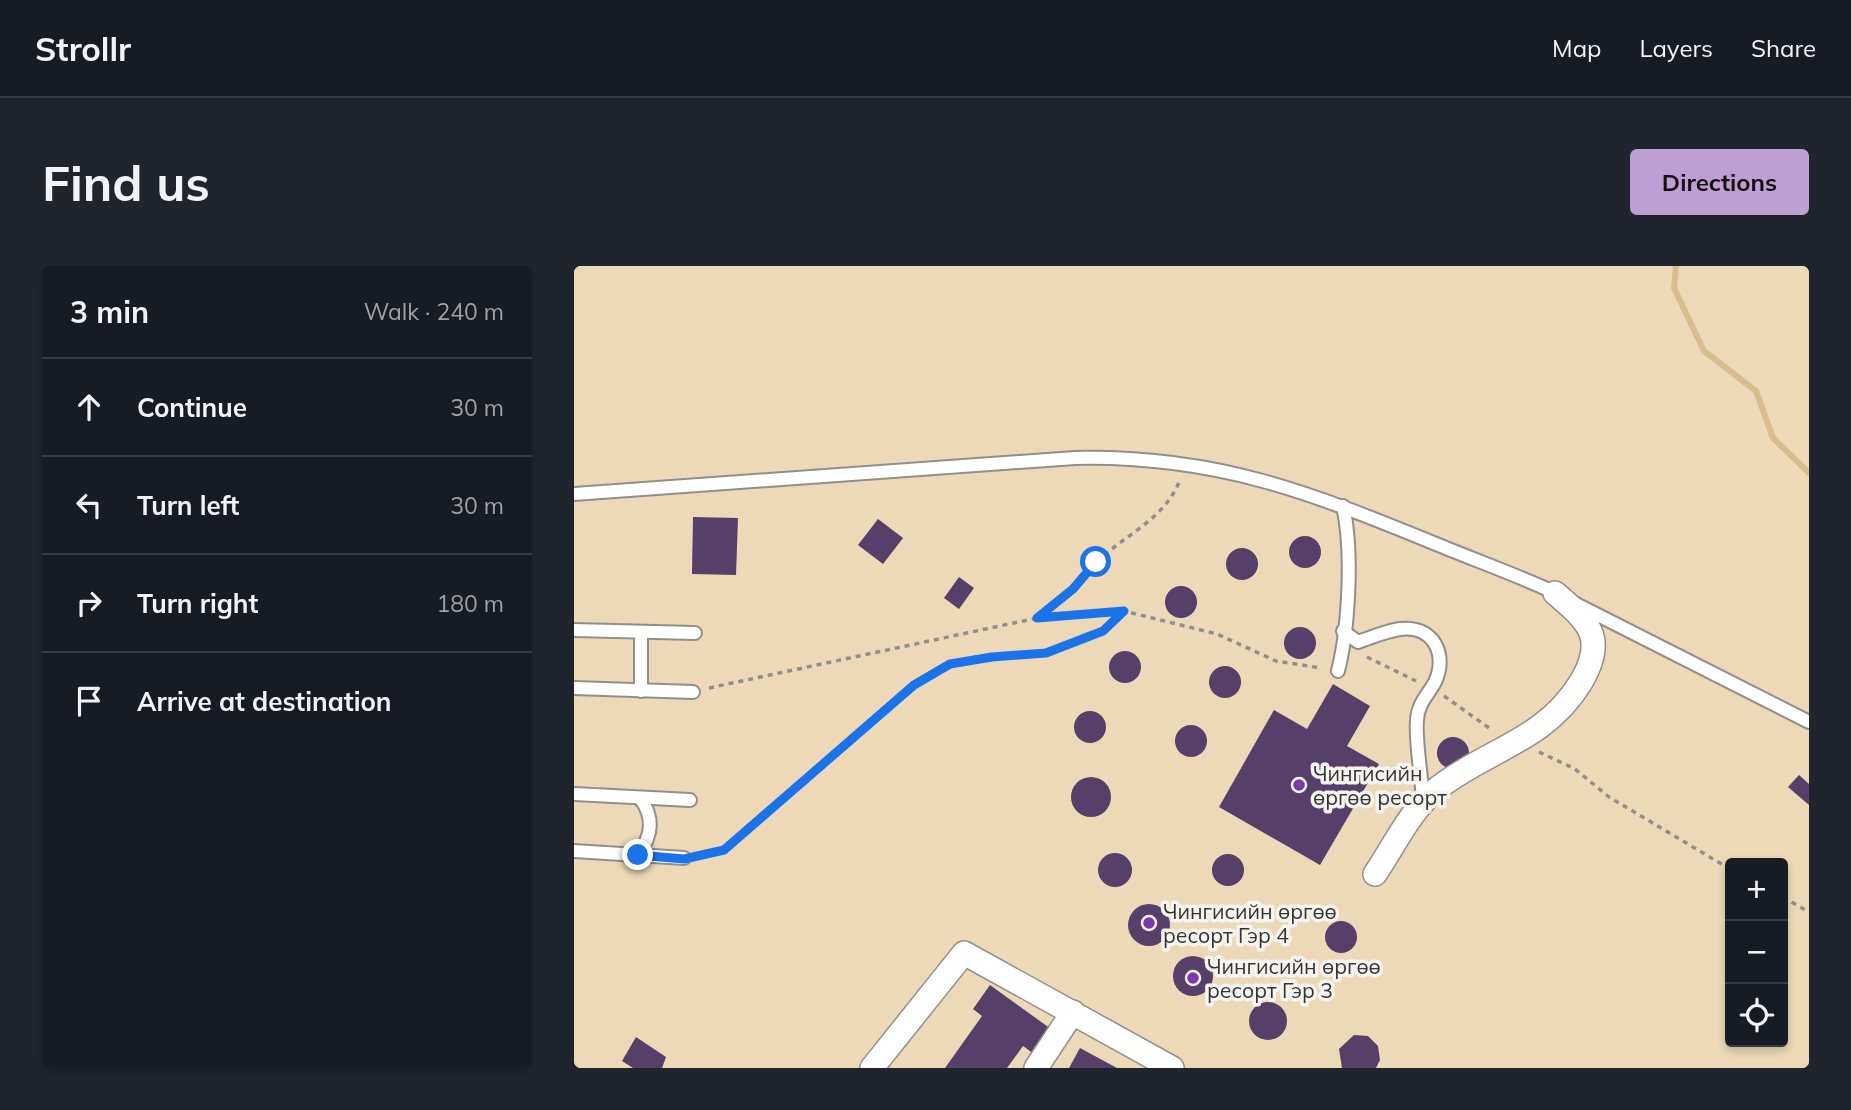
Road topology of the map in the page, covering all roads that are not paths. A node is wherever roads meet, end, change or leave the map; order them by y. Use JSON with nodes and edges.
{"nodes":[{"id":1,"x":574,"y":494,"type":"edge"},
{"id":2,"x":1343,"y":506,"type":"junction"},
{"id":3,"x":1555,"y":593,"type":"junction"},
{"id":4,"x":574,"y":631,"type":"edge"},
{"id":5,"x":1343,"y":631,"type":"junction"},
{"id":6,"x":641,"y":633,"type":"junction"},
{"id":7,"x":695,"y":633,"type":"dead end"},
{"id":8,"x":1338,"y":671,"type":"road end"},
{"id":9,"x":574,"y":688,"type":"edge"},
{"id":10,"x":641,"y":691,"type":"junction"},
{"id":11,"x":693,"y":692,"type":"road end"},
{"id":12,"x":1809,"y":722,"type":"edge"},
{"id":13,"x":574,"y":794,"type":"edge"},
{"id":14,"x":640,"y":798,"type":"junction"},
{"id":15,"x":690,"y":800,"type":"dead end"},
{"id":16,"x":1423,"y":802,"type":"junction"},
{"id":17,"x":574,"y":851,"type":"edge"},
{"id":18,"x":638,"y":855,"type":"junction"},
{"id":19,"x":684,"y":859,"type":"road end"},
{"id":20,"x":1375,"y":874,"type":"dead end"},
{"id":21,"x":1073,"y":1012,"type":"junction"},
{"id":22,"x":872,"y":1068,"type":"edge"},
{"id":23,"x":1036,"y":1068,"type":"edge"},
{"id":24,"x":1172,"y":1068,"type":"edge"}],
"edges":[{"from":1,"to":2,"type":"lane"},
{"from":2,"to":3,"type":"lane"},
{"from":2,"to":5,"type":"lane"},
{"from":3,"to":12,"type":"lane"},
{"from":3,"to":16,"type":"street"},
{"from":4,"to":6,"type":"lane"},
{"from":5,"to":8,"type":"lane"},
{"from":5,"to":16,"type":"lane"},
{"from":6,"to":7,"type":"lane"},
{"from":6,"to":10,"type":"lane"},
{"from":9,"to":10,"type":"lane"},
{"from":10,"to":11,"type":"lane"},
{"from":13,"to":14,"type":"lane"},
{"from":14,"to":15,"type":"lane"},
{"from":14,"to":18,"type":"lane"},
{"from":16,"to":20,"type":"street"},
{"from":17,"to":18,"type":"lane"},
{"from":18,"to":19,"type":"lane"},
{"from":21,"to":22,"type":"street"},
{"from":21,"to":23,"type":"street"},
{"from":21,"to":24,"type":"street"}]}
